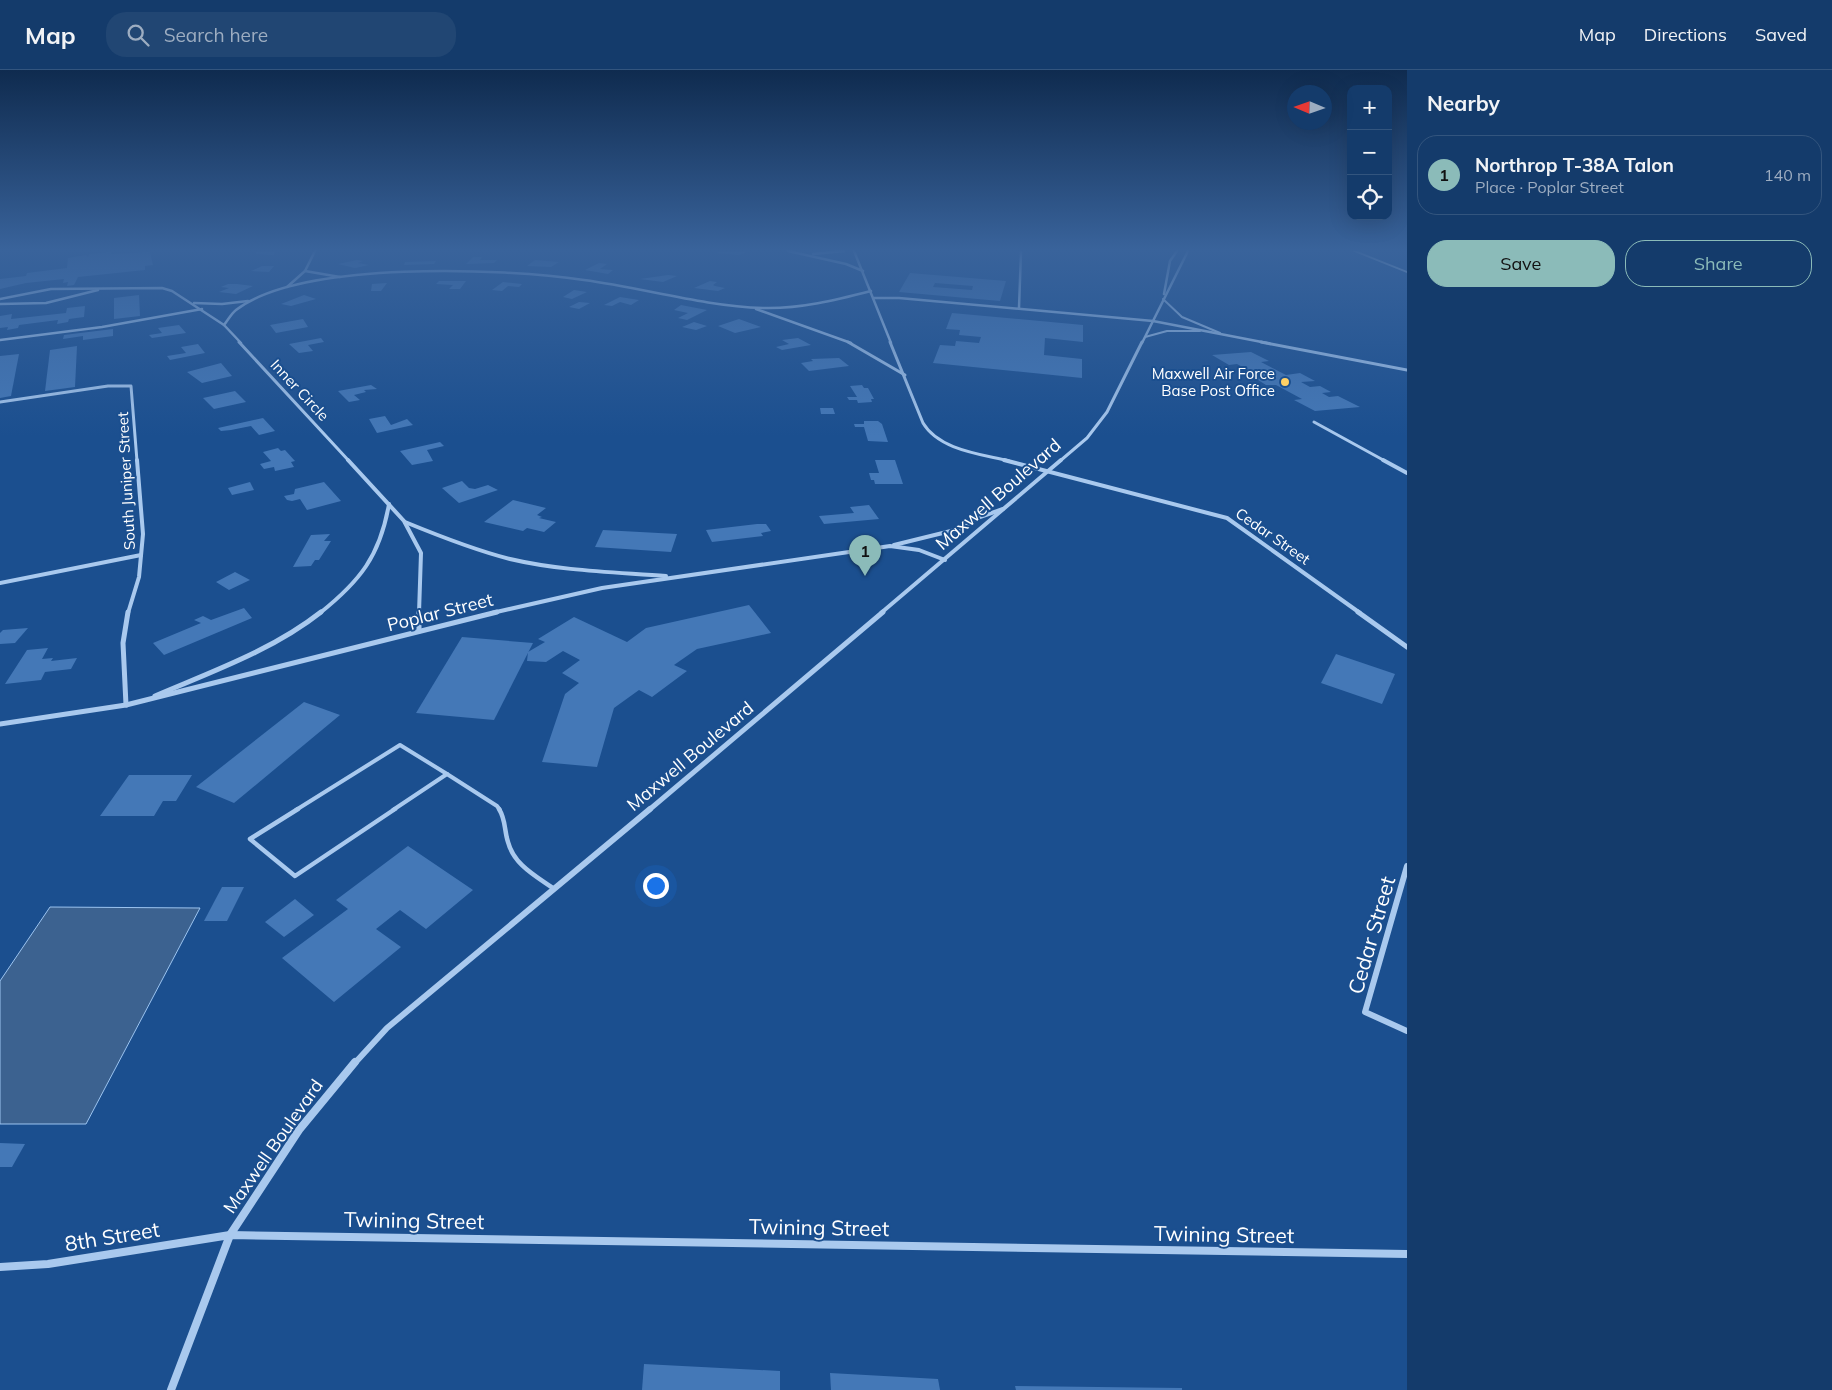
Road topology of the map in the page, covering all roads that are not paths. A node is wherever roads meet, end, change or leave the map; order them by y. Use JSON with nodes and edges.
{"nodes":[{"id":1,"x":182,"y":313,"type":"edge"},
{"id":2,"x":207,"y":313,"type":"edge"},
{"id":3,"x":234,"y":313,"type":"edge"},
{"id":4,"x":767,"y":313,"type":"edge"},
{"id":5,"x":880,"y":313,"type":"edge"},
{"id":6,"x":1066,"y":313,"type":"edge"},
{"id":7,"x":1157,"y":313,"type":"edge"},
{"id":8,"x":1174,"y":313,"type":"edge"},
{"id":9,"x":1153,"y":321,"type":"junction"},
{"id":10,"x":224,"y":325,"type":"junction"},
{"id":11,"x":1209,"y":331,"type":"junction"},
{"id":12,"x":1220,"y":333,"type":"junction"},
{"id":13,"x":1145,"y":337,"type":"junction"},
{"id":14,"x":0,"y":340,"type":"edge"},
{"id":15,"x":1407,"y":370,"type":"edge"},
{"id":16,"x":905,"y":376,"type":"junction"},
{"id":17,"x":0,"y":402,"type":"edge"},
{"id":18,"x":1314,"y":422,"type":"dead end"},
{"id":19,"x":1048,"y":470,"type":"junction"},
{"id":20,"x":1407,"y":473,"type":"edge"},
{"id":21,"x":389,"y":504,"type":"junction"},
{"id":22,"x":1006,"y":508,"type":"junction"},
{"id":23,"x":404,"y":521,"type":"junction"},
{"id":24,"x":890,"y":546,"type":"junction"},
{"id":25,"x":141,"y":555,"type":"junction"},
{"id":26,"x":945,"y":560,"type":"junction"},
{"id":27,"x":677,"y":577,"type":"junction"},
{"id":28,"x":0,"y":583,"type":"edge"},
{"id":29,"x":419,"y":631,"type":"junction"},
{"id":30,"x":1407,"y":647,"type":"edge"},
{"id":31,"x":144,"y":701,"type":"junction"},
{"id":32,"x":126,"y":705,"type":"junction"},
{"id":33,"x":0,"y":724,"type":"edge"},
{"id":34,"x":447,"y":774,"type":"junction"},
{"id":35,"x":1407,"y":866,"type":"edge"},
{"id":36,"x":554,"y":889,"type":"junction"},
{"id":37,"x":1407,"y":1031,"type":"edge"},
{"id":38,"x":230,"y":1235,"type":"junction"},
{"id":39,"x":1407,"y":1254,"type":"edge"},
{"id":40,"x":0,"y":1267,"type":"edge"},
{"id":41,"x":171,"y":1390,"type":"edge"}],
"edges":[{"from":1,"to":14,"type":"street"},
{"from":2,"to":10,"type":"street","name":"Inner Circle"},
{"from":3,"to":10,"type":"street"},
{"from":4,"to":16,"type":"street"},
{"from":5,"to":16,"type":"street","name":"Cedar Street"},
{"from":6,"to":9,"type":"street"},
{"from":7,"to":9,"type":"street","name":"Maxwell Boulevard"},
{"from":8,"to":12,"type":"lane"},
{"from":9,"to":11,"type":"street"},
{"from":9,"to":13,"type":"street","name":"Maxwell Boulevard"},
{"from":10,"to":21,"type":"street","name":"Inner Circle"},
{"from":11,"to":12,"type":"street"},
{"from":11,"to":13,"type":"lane"},
{"from":12,"to":15,"type":"street"},
{"from":13,"to":19,"type":"street","name":"Maxwell Boulevard"},
{"from":16,"to":19,"type":"street","name":"Cedar Street"},
{"from":17,"to":25,"type":"street","name":"South Juniper Street"},
{"from":18,"to":20,"type":"street"},
{"from":19,"to":22,"type":"street","name":"Maxwell Boulevard"},
{"from":19,"to":30,"type":"street","name":"Cedar Street"},
{"from":21,"to":23,"type":"street","name":"Inner Circle"},
{"from":21,"to":31,"type":"street"},
{"from":22,"to":24,"type":"street","name":"Poplar Street"},
{"from":22,"to":26,"type":"street","name":"Maxwell Boulevard"},
{"from":23,"to":27,"type":"street"},
{"from":23,"to":29,"type":"street","name":"Inner Circle"},
{"from":24,"to":26,"type":"street","name":"Poplar Street"},
{"from":24,"to":27,"type":"street","name":"Poplar Street"},
{"from":25,"to":28,"type":"street"},
{"from":25,"to":32,"type":"street","name":"South Juniper Street"},
{"from":26,"to":36,"type":"street","name":"Maxwell Boulevard"},
{"from":27,"to":29,"type":"street","name":"Poplar Street"},
{"from":29,"to":31,"type":"street","name":"Poplar Street"},
{"from":31,"to":32,"type":"street","name":"Poplar Street"},
{"from":32,"to":33,"type":"street","name":"Poplar Street"},
{"from":34,"to":34,"type":"lane"},
{"from":34,"to":36,"type":"lane"},
{"from":35,"to":37,"type":"street","name":"Cedar Street"},
{"from":36,"to":38,"type":"street","name":"Maxwell Boulevard"},
{"from":38,"to":39,"type":"street","name":"Twining Street"},
{"from":38,"to":40,"type":"street","name":"8th Street"},
{"from":38,"to":41,"type":"street","name":"Maxwell Boulevard"}]}
